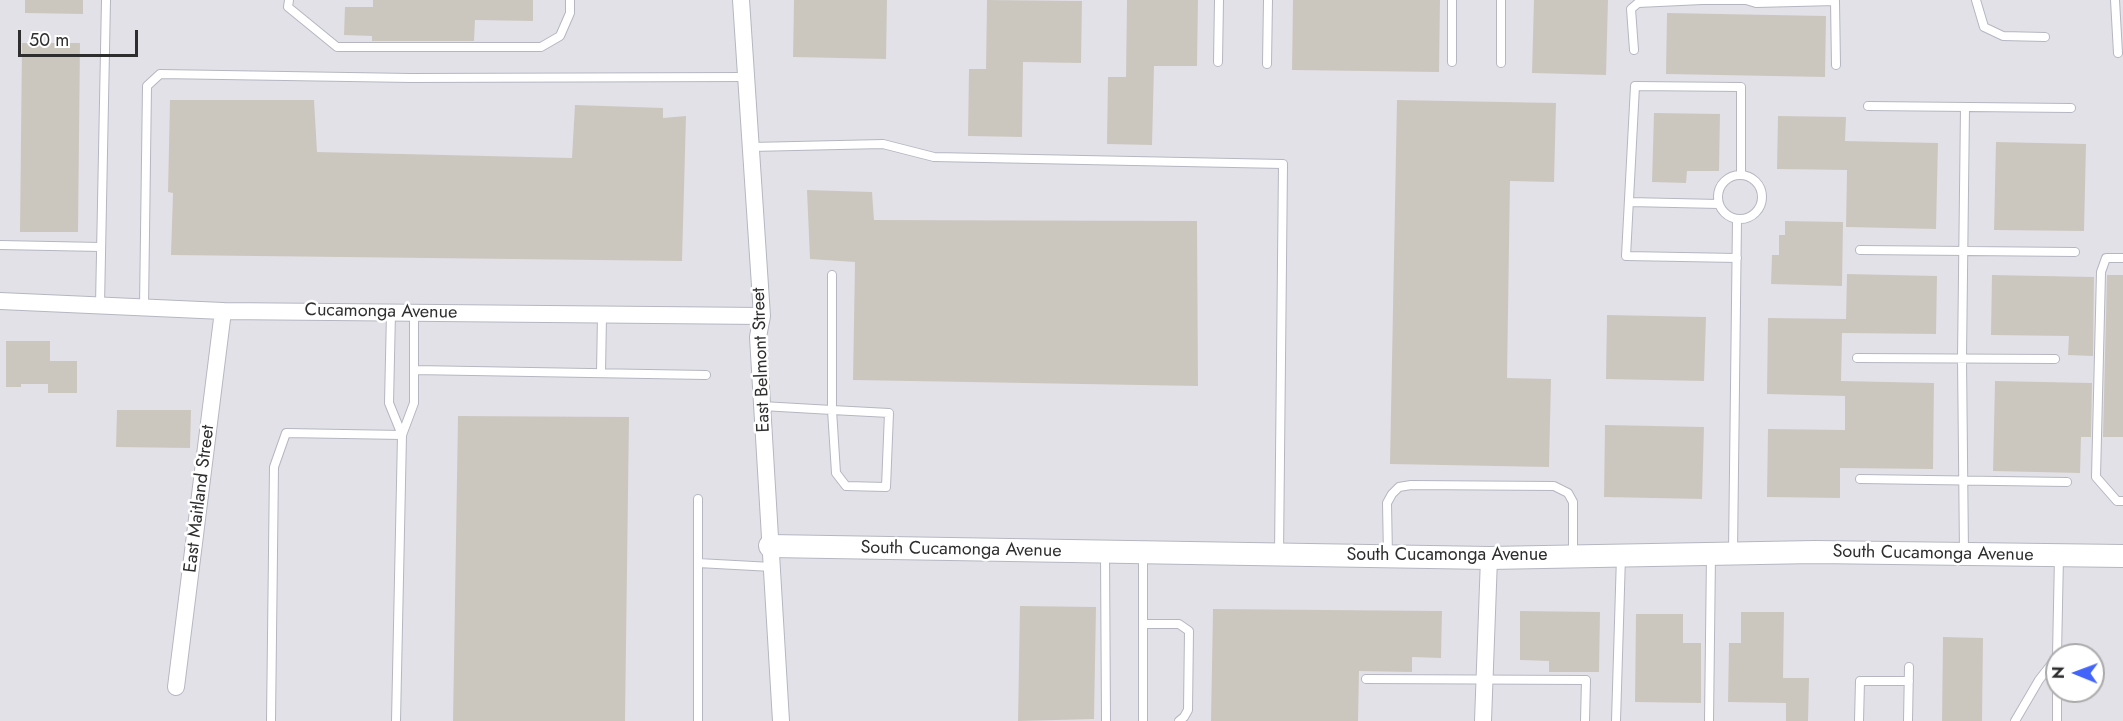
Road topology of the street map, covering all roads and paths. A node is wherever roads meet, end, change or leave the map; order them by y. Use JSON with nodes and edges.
{"nodes":[{"id":1,"x":106,"y":0,"type":"edge"},
{"id":2,"x":289,"y":0,"type":"edge"},
{"id":3,"x":570,"y":0,"type":"edge"},
{"id":4,"x":741,"y":0,"type":"edge"},
{"id":5,"x":1219,"y":0,"type":"edge"},
{"id":6,"x":1268,"y":0,"type":"edge"},
{"id":7,"x":1452,"y":0,"type":"edge"},
{"id":8,"x":1502,"y":0,"type":"edge"},
{"id":9,"x":1746,"y":0,"type":"edge"},
{"id":10,"x":1976,"y":0,"type":"edge"},
{"id":11,"x":2115,"y":0,"type":"edge"},
{"id":12,"x":2045,"y":38,"type":"dead end"},
{"id":13,"x":1634,"y":50,"type":"dead end"},
{"id":14,"x":2118,"y":53,"type":"dead end"},
{"id":15,"x":1452,"y":62,"type":"dead end"},
{"id":16,"x":1218,"y":63,"type":"dead end"},
{"id":17,"x":1501,"y":63,"type":"dead end"},
{"id":18,"x":1267,"y":64,"type":"dead end"},
{"id":19,"x":1836,"y":65,"type":"dead end"},
{"id":20,"x":746,"y":77,"type":"junction"},
{"id":21,"x":1868,"y":106,"type":"dead end"},
{"id":22,"x":1965,"y":107,"type":"junction"},
{"id":23,"x":2071,"y":108,"type":"dead end"},
{"id":24,"x":751,"y":147,"type":"junction"},
{"id":25,"x":1741,"y":175,"type":"junction"},
{"id":26,"x":1629,"y":202,"type":"junction"},
{"id":27,"x":1719,"y":204,"type":"junction"},
{"id":28,"x":1737,"y":219,"type":"junction"},
{"id":29,"x":0,"y":245,"type":"edge"},
{"id":30,"x":101,"y":247,"type":"junction"},
{"id":31,"x":1860,"y":250,"type":"dead end"},
{"id":32,"x":1963,"y":251,"type":"junction"},
{"id":33,"x":2074,"y":252,"type":"dead end"},
{"id":34,"x":1737,"y":258,"type":"junction"},
{"id":35,"x":2123,"y":258,"type":"edge"},
{"id":36,"x":832,"y":275,"type":"dead end"},
{"id":37,"x":0,"y":301,"type":"edge"},
{"id":38,"x":100,"y":306,"type":"junction"},
{"id":39,"x":144,"y":307,"type":"junction"},
{"id":40,"x":223,"y":311,"type":"junction"},
{"id":41,"x":391,"y":312,"type":"junction"},
{"id":42,"x":414,"y":313,"type":"junction"},
{"id":43,"x":602,"y":315,"type":"junction"},
{"id":44,"x":762,"y":316,"type":"junction"},
{"id":45,"x":1857,"y":358,"type":"dead end"},
{"id":46,"x":1962,"y":358,"type":"junction"},
{"id":47,"x":2055,"y":359,"type":"dead end"},
{"id":48,"x":414,"y":370,"type":"junction"},
{"id":49,"x":601,"y":373,"type":"junction"},
{"id":50,"x":706,"y":375,"type":"dead end"},
{"id":51,"x":762,"y":406,"type":"junction"},
{"id":52,"x":832,"y":410,"type":"junction"},
{"id":53,"x":402,"y":435,"type":"junction"},
{"id":54,"x":1860,"y":479,"type":"dead end"},
{"id":55,"x":1963,"y":480,"type":"junction"},
{"id":56,"x":2067,"y":482,"type":"dead end"},
{"id":57,"x":698,"y":500,"type":"dead end"},
{"id":58,"x":2123,"y":501,"type":"edge"},
{"id":59,"x":1105,"y":552,"type":"junction"},
{"id":60,"x":1143,"y":552,"type":"junction"},
{"id":61,"x":1722,"y":554,"type":"junction"},
{"id":62,"x":1964,"y":554,"type":"junction"},
{"id":63,"x":1279,"y":555,"type":"junction"},
{"id":64,"x":2059,"y":555,"type":"junction"},
{"id":65,"x":771,"y":556,"type":"junction"},
{"id":66,"x":1388,"y":556,"type":"junction"},
{"id":67,"x":1621,"y":556,"type":"junction"},
{"id":68,"x":2123,"y":556,"type":"edge"},
{"id":69,"x":1573,"y":557,"type":"junction"},
{"id":70,"x":1489,"y":558,"type":"junction"},
{"id":71,"x":698,"y":563,"type":"junction"},
{"id":72,"x":1143,"y":624,"type":"junction"},
{"id":73,"x":2057,"y":643,"type":"edge"},
{"id":74,"x":1909,"y":667,"type":"dead end"},
{"id":75,"x":2045,"y":672,"type":"edge"},
{"id":76,"x":1485,"y":678,"type":"junction"},
{"id":77,"x":1366,"y":679,"type":"dead end"},
{"id":78,"x":1909,"y":681,"type":"junction"},
{"id":79,"x":176,"y":687,"type":"dead end"},
{"id":80,"x":2057,"y":703,"type":"joint"},
{"id":81,"x":271,"y":721,"type":"edge"},
{"id":82,"x":396,"y":721,"type":"edge"},
{"id":83,"x":698,"y":721,"type":"edge"},
{"id":84,"x":781,"y":721,"type":"edge"},
{"id":85,"x":1106,"y":721,"type":"edge"},
{"id":86,"x":1143,"y":721,"type":"edge"},
{"id":87,"x":1179,"y":721,"type":"edge"},
{"id":88,"x":1483,"y":721,"type":"edge"},
{"id":89,"x":1585,"y":721,"type":"edge"},
{"id":90,"x":1616,"y":721,"type":"edge"},
{"id":91,"x":1709,"y":721,"type":"edge"},
{"id":92,"x":1859,"y":721,"type":"edge"},
{"id":93,"x":1908,"y":721,"type":"edge"},
{"id":94,"x":2015,"y":721,"type":"edge"},
{"id":95,"x":2050,"y":721,"type":"edge"},
{"id":96,"x":2057,"y":721,"type":"edge"}],
"edges":[{"from":1,"to":30,"type":"lane"},
{"from":2,"to":3,"type":"lane"},
{"from":4,"to":20,"type":"street","name":"East Belmont Street"},
{"from":5,"to":16,"type":"lane"},
{"from":6,"to":18,"type":"lane"},
{"from":7,"to":15,"type":"lane"},
{"from":8,"to":17,"type":"lane"},
{"from":9,"to":13,"type":"lane"},
{"from":9,"to":19,"type":"lane"},
{"from":10,"to":12,"type":"lane"},
{"from":11,"to":14,"type":"lane"},
{"from":20,"to":24,"type":"street","name":"East Belmont Street"},
{"from":20,"to":39,"type":"lane"},
{"from":21,"to":22,"type":"lane"},
{"from":22,"to":23,"type":"lane"},
{"from":22,"to":32,"type":"lane"},
{"from":24,"to":44,"type":"street","name":"East Belmont Street"},
{"from":24,"to":63,"type":"lane"},
{"from":25,"to":26,"type":"lane"},
{"from":25,"to":27,"type":"lane"},
{"from":25,"to":28,"type":"lane"},
{"from":26,"to":27,"type":"lane"},
{"from":26,"to":34,"type":"lane"},
{"from":27,"to":28,"type":"lane"},
{"from":28,"to":34,"type":"lane"},
{"from":29,"to":30,"type":"lane"},
{"from":30,"to":38,"type":"lane"},
{"from":31,"to":32,"type":"lane"},
{"from":32,"to":33,"type":"lane"},
{"from":32,"to":46,"type":"lane"},
{"from":34,"to":61,"type":"lane"},
{"from":35,"to":58,"type":"lane"},
{"from":36,"to":52,"type":"lane"},
{"from":37,"to":38,"type":"street","name":"Cucamonga Avenue"},
{"from":38,"to":39,"type":"street","name":"Cucamonga Avenue"},
{"from":39,"to":40,"type":"street","name":"Cucamonga Avenue"},
{"from":40,"to":41,"type":"street","name":"Cucamonga Avenue"},
{"from":40,"to":79,"type":"street","name":"East Maitland Street"},
{"from":41,"to":42,"type":"street","name":"Cucamonga Avenue"},
{"from":41,"to":53,"type":"lane"},
{"from":42,"to":43,"type":"street","name":"Cucamonga Avenue"},
{"from":42,"to":48,"type":"lane"},
{"from":43,"to":44,"type":"street","name":"Cucamonga Avenue"},
{"from":43,"to":49,"type":"lane"},
{"from":44,"to":51,"type":"street","name":"East Belmont Street"},
{"from":45,"to":46,"type":"lane"},
{"from":46,"to":47,"type":"lane"},
{"from":46,"to":55,"type":"lane"},
{"from":48,"to":49,"type":"lane"},
{"from":48,"to":53,"type":"lane"},
{"from":49,"to":50,"type":"lane"},
{"from":51,"to":52,"type":"lane"},
{"from":51,"to":65,"type":"street","name":"East Belmont Street"},
{"from":52,"to":52,"type":"lane"},
{"from":53,"to":81,"type":"lane"},
{"from":53,"to":82,"type":"lane"},
{"from":54,"to":55,"type":"lane"},
{"from":55,"to":56,"type":"lane"},
{"from":55,"to":62,"type":"lane"},
{"from":57,"to":71,"type":"lane"},
{"from":59,"to":60,"type":"street","name":"South Cucamonga Avenue"},
{"from":59,"to":65,"type":"street","name":"South Cucamonga Avenue"},
{"from":59,"to":85,"type":"lane"},
{"from":60,"to":63,"type":"street","name":"South Cucamonga Avenue"},
{"from":60,"to":72,"type":"lane"},
{"from":61,"to":62,"type":"street","name":"South Cucamonga Avenue"},
{"from":61,"to":67,"type":"street","name":"South Cucamonga Avenue"},
{"from":61,"to":91,"type":"lane"},
{"from":62,"to":64,"type":"street","name":"South Cucamonga Avenue"},
{"from":63,"to":66,"type":"street","name":"South Cucamonga Avenue"},
{"from":64,"to":68,"type":"street","name":"South Cucamonga Avenue"},
{"from":64,"to":73,"type":"lane"},
{"from":65,"to":71,"type":"lane"},
{"from":65,"to":84,"type":"street","name":"East Belmont Street"},
{"from":66,"to":69,"type":"lane"},
{"from":66,"to":70,"type":"street","name":"South Cucamonga Avenue"},
{"from":67,"to":69,"type":"street","name":"South Cucamonga Avenue"},
{"from":67,"to":90,"type":"lane"},
{"from":69,"to":70,"type":"street","name":"South Cucamonga Avenue"},
{"from":70,"to":76,"type":"street"},
{"from":71,"to":83,"type":"lane"},
{"from":72,"to":86,"type":"lane"},
{"from":72,"to":87,"type":"lane"},
{"from":74,"to":78,"type":"lane"},
{"from":75,"to":94,"type":"lane"},
{"from":76,"to":77,"type":"lane"},
{"from":76,"to":88,"type":"street"},
{"from":76,"to":89,"type":"lane"},
{"from":78,"to":92,"type":"lane"},
{"from":78,"to":93,"type":"lane"},
{"from":80,"to":95,"type":"lane"},
{"from":80,"to":96,"type":"lane"}]}
